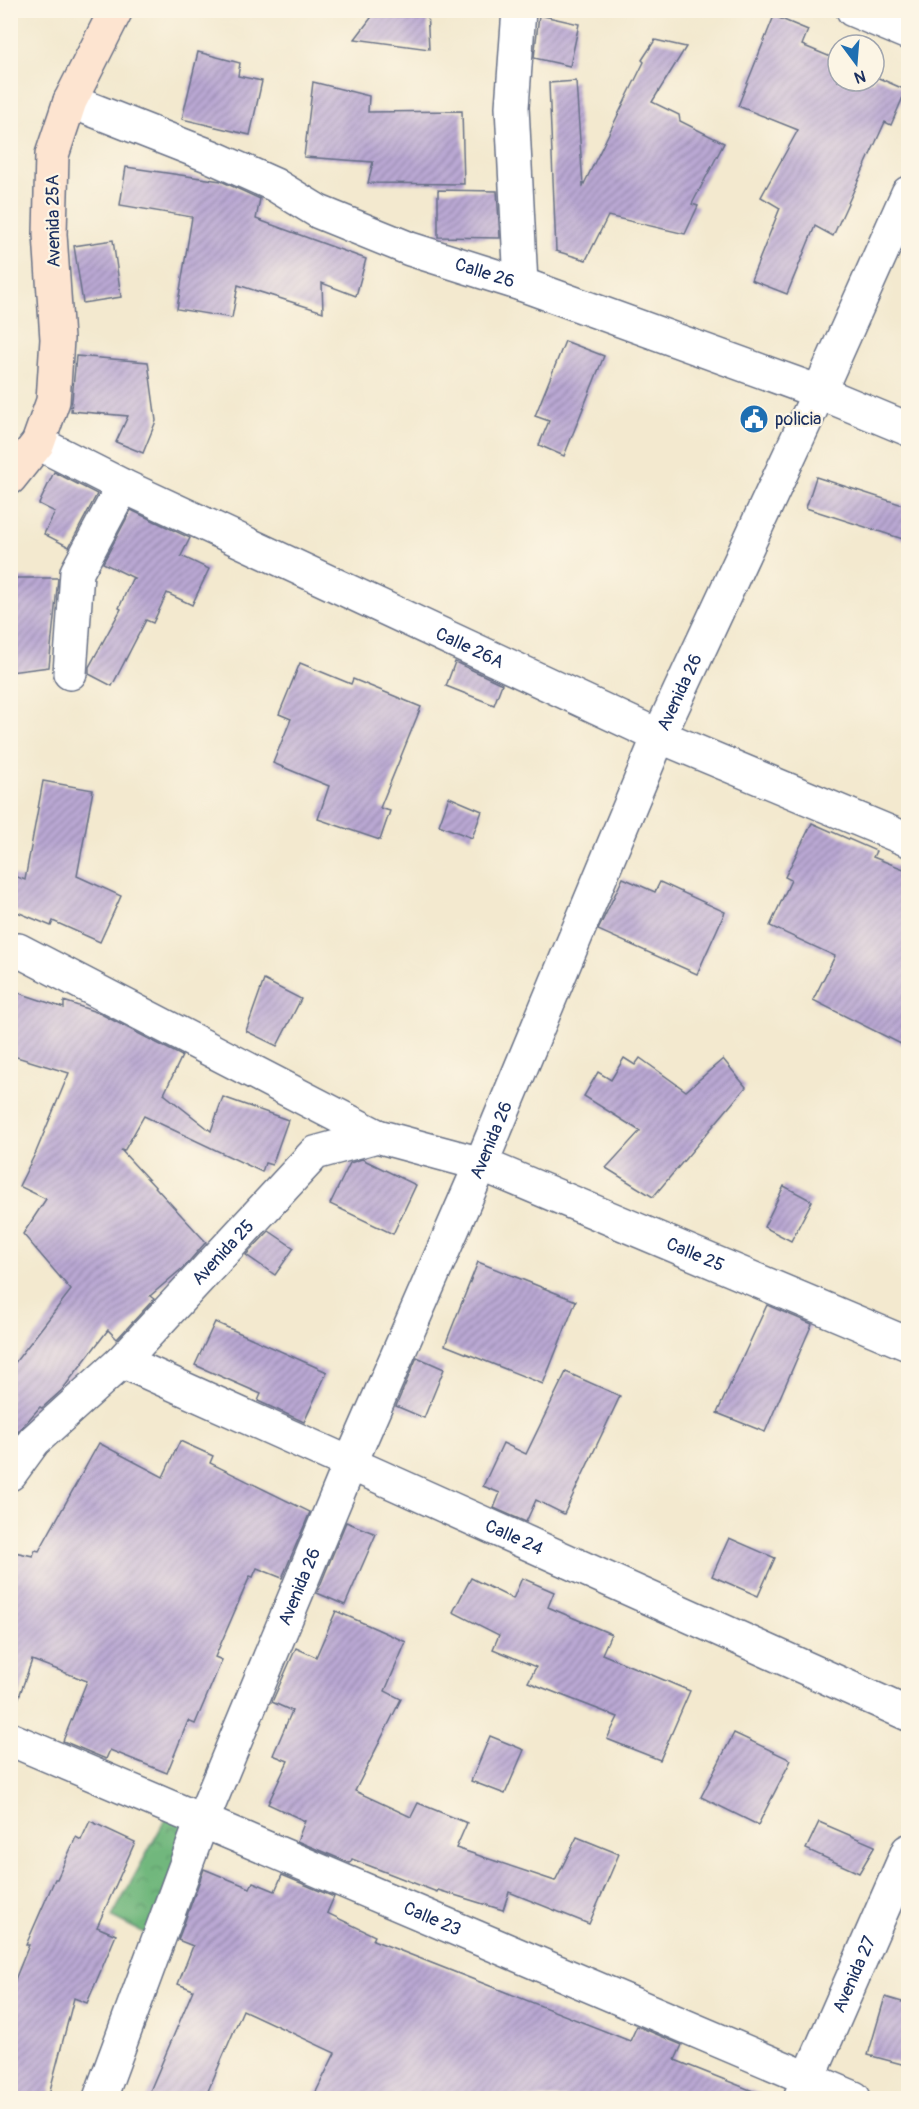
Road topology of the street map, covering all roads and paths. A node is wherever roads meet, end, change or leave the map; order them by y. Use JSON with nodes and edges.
{"nodes":[{"id":1,"x":116,"y":10,"type":"edge"},
{"id":2,"x":519,"y":10,"type":"edge"},
{"id":3,"x":853,"y":10,"type":"edge"},
{"id":4,"x":909,"y":33,"type":"edge"},
{"id":5,"x":70,"y":101,"type":"junction"},
{"id":6,"x":909,"y":193,"type":"edge"},
{"id":7,"x":520,"y":284,"type":"junction"},
{"id":8,"x":819,"y":392,"type":"junction"},
{"id":9,"x":909,"y":429,"type":"edge"},
{"id":10,"x":38,"y":443,"type":"junction"},
{"id":11,"x":10,"y":478,"type":"edge"},
{"id":12,"x":123,"y":486,"type":"junction"},
{"id":13,"x":70,"y":673,"type":"dead end"},
{"id":14,"x":659,"y":736,"type":"junction"},
{"id":15,"x":909,"y":840,"type":"edge"},
{"id":16,"x":18,"y":950,"type":"dead end"},
{"id":17,"x":377,"y":1136,"type":"junction"},
{"id":18,"x":481,"y":1164,"type":"junction"},
{"id":19,"x":909,"y":1344,"type":"edge"},
{"id":20,"x":122,"y":1361,"type":"junction"},
{"id":21,"x":350,"y":1464,"type":"junction"},
{"id":22,"x":10,"y":1474,"type":"edge"},
{"id":23,"x":909,"y":1714,"type":"edge"},
{"id":24,"x":10,"y":1739,"type":"edge"},
{"id":25,"x":202,"y":1821,"type":"junction"},
{"id":26,"x":909,"y":1851,"type":"edge"},
{"id":27,"x":804,"y":2089,"type":"edge"},
{"id":28,"x":100,"y":2098,"type":"edge"},
{"id":29,"x":854,"y":2098,"type":"edge"}],
"edges":[{"from":1,"to":5,"type":"main road","name":"Avenida 25A"},
{"from":2,"to":7,"type":"street"},
{"from":3,"to":4,"type":"street"},
{"from":5,"to":7,"type":"street","name":"Calle 26"},
{"from":5,"to":10,"type":"main road","name":"Avenida 25A"},
{"from":6,"to":8,"type":"street","name":"Avenida 26"},
{"from":7,"to":8,"type":"street","name":"Calle 26"},
{"from":8,"to":9,"type":"street","name":"Calle 26"},
{"from":8,"to":14,"type":"street","name":"Avenida 26"},
{"from":10,"to":11,"type":"main road","name":"Avenida 25A"},
{"from":10,"to":12,"type":"street","name":"Calle 26A"},
{"from":12,"to":13,"type":"street"},
{"from":12,"to":14,"type":"street","name":"Calle 26A"},
{"from":14,"to":15,"type":"street","name":"Calle 26A"},
{"from":14,"to":18,"type":"street","name":"Avenida 26"},
{"from":16,"to":17,"type":"street"},
{"from":17,"to":18,"type":"street"},
{"from":17,"to":20,"type":"street","name":"Avenida 25"},
{"from":18,"to":19,"type":"street","name":"Calle 25"},
{"from":18,"to":21,"type":"street","name":"Avenida 26"},
{"from":20,"to":21,"type":"street","name":"Calle 24"},
{"from":20,"to":22,"type":"street","name":"Avenida 25"},
{"from":21,"to":23,"type":"street","name":"Calle 24"},
{"from":21,"to":25,"type":"street","name":"Avenida 26"},
{"from":24,"to":25,"type":"street","name":"Calle 23"},
{"from":25,"to":27,"type":"street","name":"Calle 23"},
{"from":25,"to":28,"type":"street","name":"Avenida 26"},
{"from":26,"to":27,"type":"street","name":"Avenida 27"},
{"from":27,"to":29,"type":"street","name":"Calle 23"}]}
